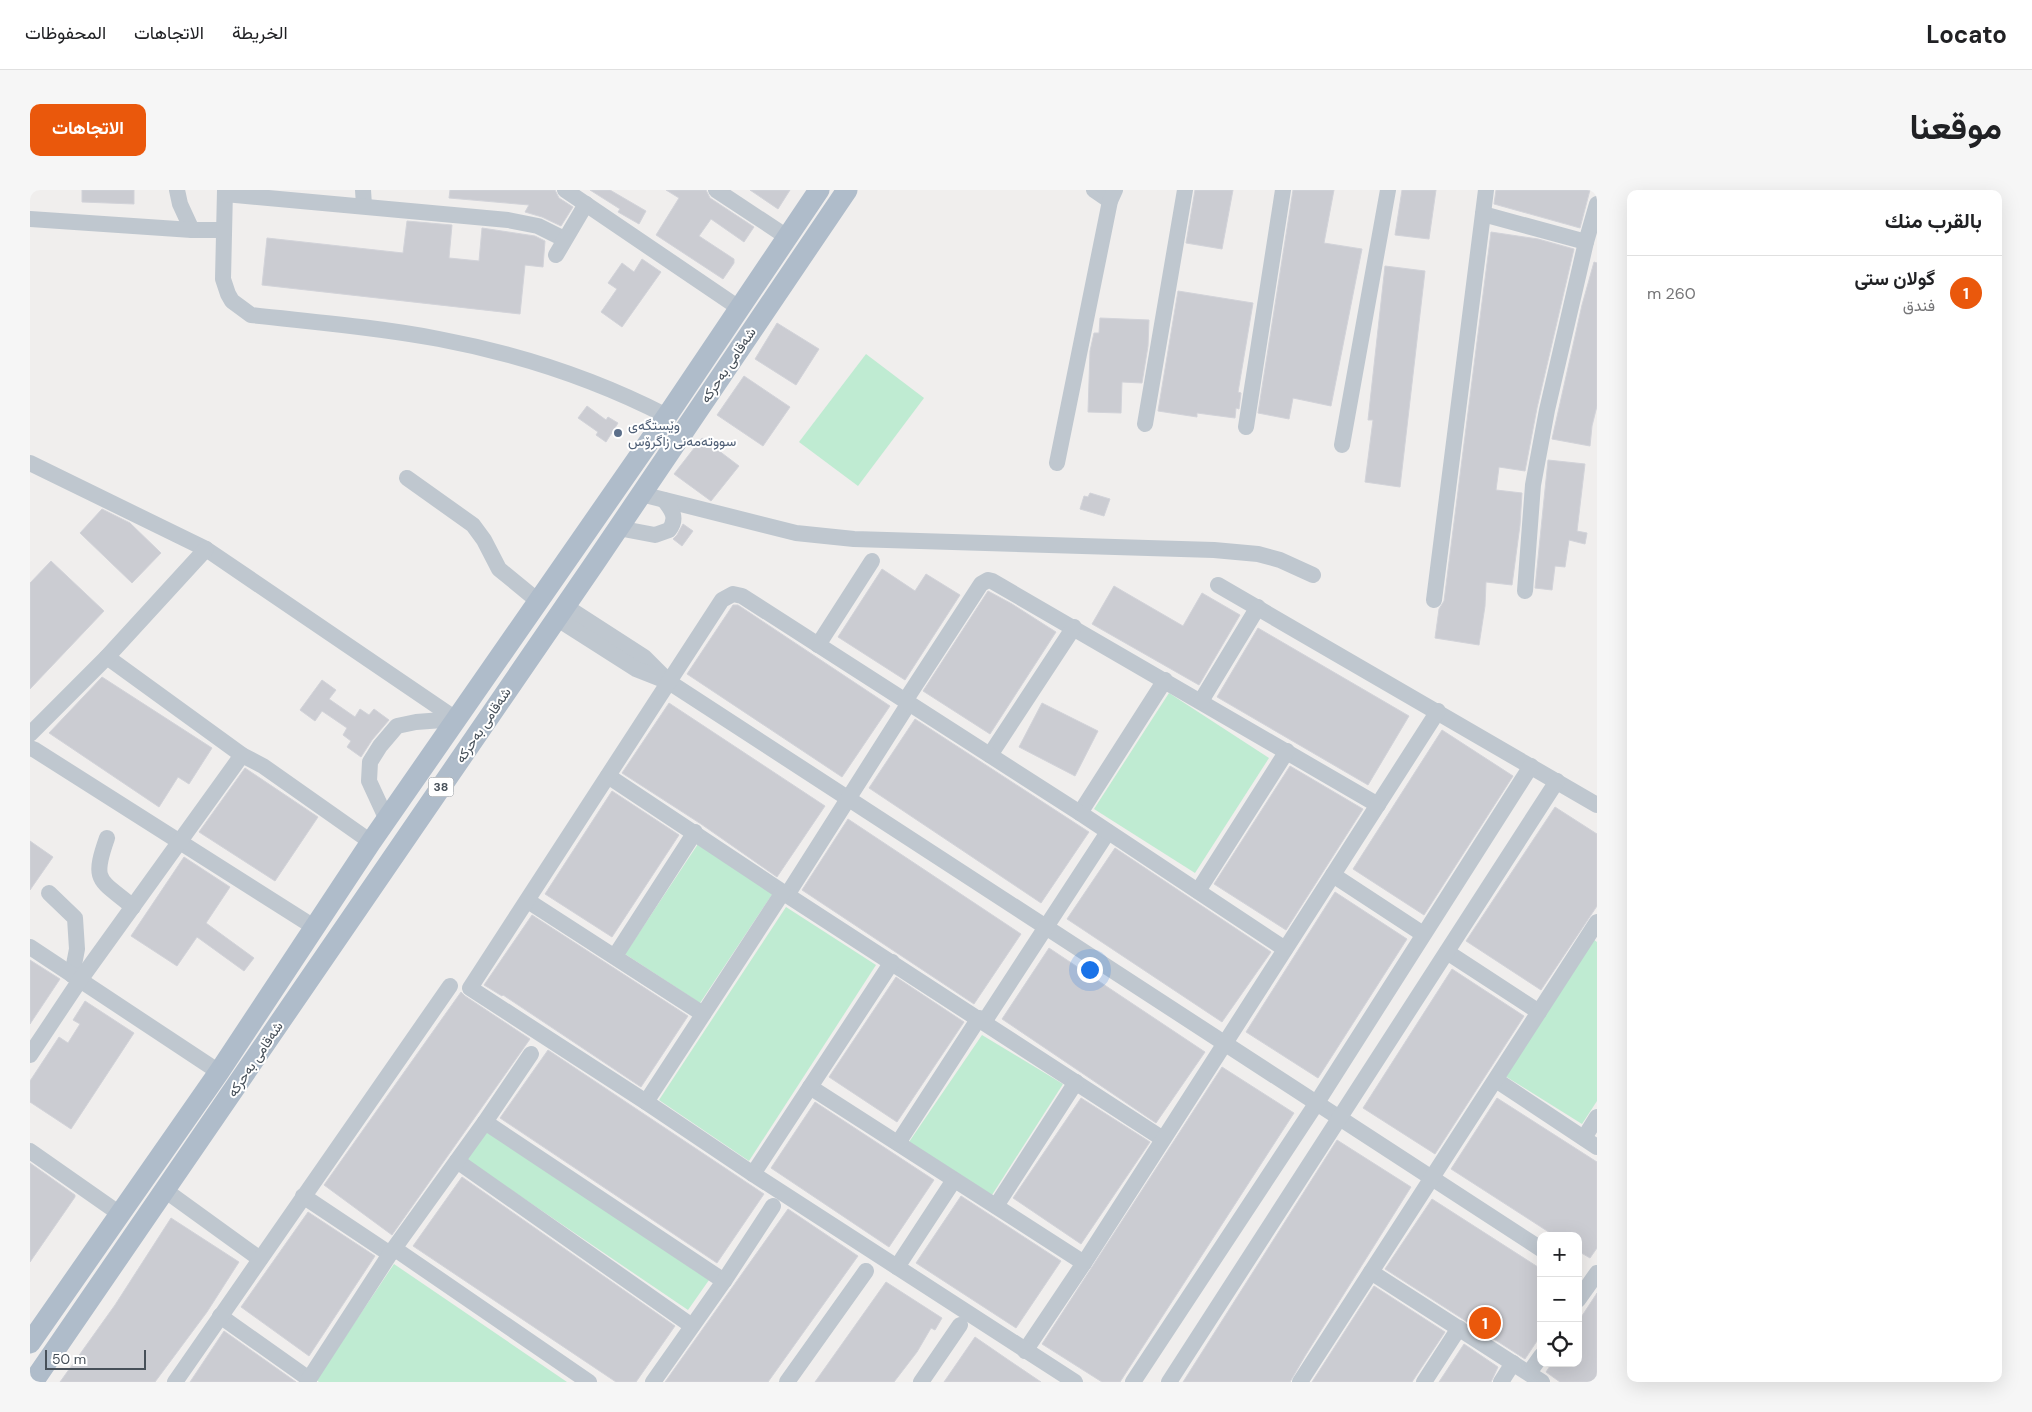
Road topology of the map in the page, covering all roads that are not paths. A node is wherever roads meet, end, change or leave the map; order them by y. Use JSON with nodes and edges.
{"nodes":[{"id":1,"x":177,"y":190,"type":"edge"},
{"id":2,"x":564,"y":190,"type":"edge"},
{"id":3,"x":716,"y":190,"type":"edge"},
{"id":4,"x":819,"y":190,"type":"edge"},
{"id":5,"x":847,"y":190,"type":"edge"},
{"id":6,"x":1094,"y":190,"type":"edge"},
{"id":7,"x":1185,"y":190,"type":"edge"},
{"id":8,"x":1283,"y":190,"type":"edge"},
{"id":9,"x":1388,"y":190,"type":"edge"},
{"id":10,"x":1486,"y":190,"type":"edge"},
{"id":11,"x":225,"y":192,"type":"edge"},
{"id":12,"x":1112,"y":196,"type":"edge"},
{"id":13,"x":363,"y":198,"type":"edge"},
{"id":14,"x":586,"y":204,"type":"junction"},
{"id":15,"x":1597,"y":204,"type":"edge"},
{"id":16,"x":1483,"y":214,"type":"junction"},
{"id":17,"x":30,"y":219,"type":"edge"},
{"id":18,"x":192,"y":230,"type":"junction"},
{"id":19,"x":224,"y":230,"type":"junction"},
{"id":20,"x":787,"y":238,"type":"junction"},
{"id":21,"x":564,"y":239,"type":"junction"},
{"id":22,"x":1586,"y":242,"type":"junction"},
{"id":23,"x":556,"y":255,"type":"dead end"},
{"id":24,"x":739,"y":308,"type":"junction"},
{"id":25,"x":667,"y":416,"type":"junction"},
{"id":26,"x":1145,"y":424,"type":"dead end"},
{"id":27,"x":1246,"y":427,"type":"dead end"},
{"id":28,"x":1342,"y":445,"type":"dead end"},
{"id":29,"x":30,"y":463,"type":"edge"},
{"id":30,"x":1057,"y":463,"type":"dead end"},
{"id":31,"x":407,"y":478,"type":"dead end"},
{"id":32,"x":641,"y":494,"type":"junction"},
{"id":33,"x":664,"y":500,"type":"junction"},
{"id":34,"x":618,"y":528,"type":"junction"},
{"id":35,"x":206,"y":549,"type":"junction"},
{"id":36,"x":872,"y":561,"type":"dead end"},
{"id":37,"x":1313,"y":575,"type":"dead end"},
{"id":38,"x":1218,"y":585,"type":"dead end"},
{"id":39,"x":1525,"y":591,"type":"dead end"},
{"id":40,"x":1434,"y":600,"type":"dead end"},
{"id":41,"x":538,"y":601,"type":"junction"},
{"id":42,"x":1258,"y":607,"type":"junction"},
{"id":43,"x":561,"y":612,"type":"junction"},
{"id":44,"x":1074,"y":627,"type":"junction"},
{"id":45,"x":818,"y":645,"type":"junction"},
{"id":46,"x":107,"y":657,"type":"junction"},
{"id":47,"x":1165,"y":680,"type":"junction"},
{"id":48,"x":669,"y":682,"type":"junction"},
{"id":49,"x":1200,"y":701,"type":"junction"},
{"id":50,"x":907,"y":702,"type":"junction"},
{"id":51,"x":1438,"y":711,"type":"junction"},
{"id":52,"x":456,"y":719,"type":"junction"},
{"id":53,"x":30,"y":734,"type":"edge"},
{"id":54,"x":30,"y":748,"type":"edge"},
{"id":55,"x":1288,"y":752,"type":"junction"},
{"id":56,"x":242,"y":755,"type":"junction"},
{"id":57,"x":990,"y":756,"type":"junction"},
{"id":58,"x":1531,"y":766,"type":"junction"},
{"id":59,"x":608,"y":776,"type":"junction"},
{"id":60,"x":1557,"y":782,"type":"junction"},
{"id":61,"x":849,"y":798,"type":"junction"},
{"id":62,"x":1378,"y":805,"type":"junction"},
{"id":63,"x":1597,"y":805,"type":"edge"},
{"id":64,"x":1080,"y":813,"type":"junction"},
{"id":65,"x":387,"y":820,"type":"junction"},
{"id":66,"x":695,"y":832,"type":"junction"},
{"id":67,"x":1108,"y":832,"type":"junction"},
{"id":68,"x":107,"y":838,"type":"dead end"},
{"id":69,"x":180,"y":842,"type":"junction"},
{"id":70,"x":371,"y":842,"type":"junction"},
{"id":71,"x":1333,"y":875,"type":"junction"},
{"id":72,"x":1198,"y":891,"type":"junction"},
{"id":73,"x":49,"y":892,"type":"dead end"},
{"id":74,"x":785,"y":894,"type":"junction"},
{"id":75,"x":528,"y":901,"type":"junction"},
{"id":76,"x":133,"y":907,"type":"junction"},
{"id":77,"x":1045,"y":928,"type":"junction"},
{"id":78,"x":1595,"y":929,"type":"edge"},
{"id":79,"x":309,"y":934,"type":"junction"},
{"id":80,"x":1423,"y":934,"type":"junction"},
{"id":81,"x":30,"y":947,"type":"edge"},
{"id":82,"x":1286,"y":949,"type":"junction"},
{"id":83,"x":1447,"y":952,"type":"junction"},
{"id":84,"x":326,"y":955,"type":"junction"},
{"id":85,"x":615,"y":956,"type":"junction"},
{"id":86,"x":892,"y":962,"type":"junction"},
{"id":87,"x":76,"y":977,"type":"junction"},
{"id":88,"x":279,"y":980,"type":"junction"},
{"id":89,"x":450,"y":986,"type":"dead end"},
{"id":90,"x":300,"y":994,"type":"junction"},
{"id":91,"x":1539,"y":1012,"type":"junction"},
{"id":92,"x":703,"y":1014,"type":"junction"},
{"id":93,"x":981,"y":1020,"type":"junction"},
{"id":94,"x":1225,"y":1044,"type":"junction"},
{"id":95,"x":531,"y":1054,"type":"dead end"},
{"id":96,"x":30,"y":1055,"type":"edge"},
{"id":97,"x":219,"y":1072,"type":"junction"},
{"id":98,"x":1496,"y":1080,"type":"junction"},
{"id":99,"x":1076,"y":1082,"type":"junction"},
{"id":100,"x":810,"y":1087,"type":"junction"},
{"id":101,"x":646,"y":1102,"type":"junction"},
{"id":102,"x":1316,"y":1104,"type":"junction"},
{"id":103,"x":1597,"y":1117,"type":"edge"},
{"id":104,"x":1340,"y":1119,"type":"junction"},
{"id":105,"x":485,"y":1122,"type":"junction"},
{"id":106,"x":1163,"y":1139,"type":"junction"},
{"id":107,"x":1590,"y":1142,"type":"edge"},
{"id":108,"x":898,"y":1143,"type":"junction"},
{"id":109,"x":30,"y":1151,"type":"edge"},
{"id":110,"x":457,"y":1161,"type":"junction"},
{"id":111,"x":753,"y":1174,"type":"junction"},
{"id":112,"x":1432,"y":1179,"type":"junction"},
{"id":113,"x":954,"y":1180,"type":"junction"},
{"id":114,"x":166,"y":1190,"type":"junction"},
{"id":115,"x":304,"y":1196,"type":"junction"},
{"id":116,"x":773,"y":1206,"type":"dead end"},
{"id":117,"x":996,"y":1206,"type":"junction"},
{"id":118,"x":120,"y":1214,"type":"junction"},
{"id":119,"x":1537,"y":1246,"type":"edge"},
{"id":120,"x":393,"y":1252,"type":"junction"},
{"id":121,"x":260,"y":1259,"type":"junction"},
{"id":122,"x":1084,"y":1263,"type":"junction"},
{"id":123,"x":897,"y":1267,"type":"junction"},
{"id":124,"x":866,"y":1271,"type":"dead end"},
{"id":125,"x":1371,"y":1272,"type":"junction"},
{"id":126,"x":1591,"y":1279,"type":"edge"},
{"id":127,"x":724,"y":1280,"type":"junction"},
{"id":128,"x":1582,"y":1294,"type":"edge"},
{"id":129,"x":220,"y":1316,"type":"junction"},
{"id":130,"x":960,"y":1325,"type":"dead end"},
{"id":131,"x":692,"y":1326,"type":"junction"},
{"id":132,"x":1459,"y":1328,"type":"junction"},
{"id":133,"x":33,"y":1334,"type":"edge"},
{"id":134,"x":1025,"y":1351,"type":"junction"},
{"id":135,"x":1513,"y":1363,"type":"junction"},
{"id":136,"x":1536,"y":1378,"type":"edge"},
{"id":137,"x":308,"y":1381,"type":"edge"},
{"id":138,"x":33,"y":1382,"type":"edge"},
{"id":139,"x":175,"y":1382,"type":"edge"},
{"id":140,"x":588,"y":1382,"type":"edge"},
{"id":141,"x":653,"y":1382,"type":"edge"},
{"id":142,"x":787,"y":1382,"type":"edge"},
{"id":143,"x":921,"y":1382,"type":"edge"},
{"id":144,"x":1075,"y":1382,"type":"edge"},
{"id":145,"x":1133,"y":1382,"type":"edge"},
{"id":146,"x":1169,"y":1382,"type":"edge"},
{"id":147,"x":1300,"y":1382,"type":"edge"},
{"id":148,"x":1424,"y":1382,"type":"edge"},
{"id":149,"x":1501,"y":1382,"type":"edge"}],
"edges":[{"from":1,"to":18,"type":"street"},
{"from":2,"to":14,"type":"street"},
{"from":3,"to":20,"type":"street"},
{"from":4,"to":20,"type":"main road","name":"شەقامی بەحرکە","number":"38"},
{"from":5,"to":32,"type":"main road","name":"شەقامی بەحرکە","number":"38"},
{"from":6,"to":12,"type":"street"},
{"from":7,"to":26,"type":"street"},
{"from":8,"to":27,"type":"street"},
{"from":9,"to":28,"type":"street"},
{"from":10,"to":16,"type":"street"},
{"from":11,"to":13,"type":"street"},
{"from":11,"to":19,"type":"street"},
{"from":12,"to":30,"type":"street"},
{"from":13,"to":21,"type":"street"},
{"from":14,"to":21,"type":"street"},
{"from":14,"to":24,"type":"street"},
{"from":15,"to":22,"type":"street"},
{"from":16,"to":22,"type":"street"},
{"from":16,"to":40,"type":"street"},
{"from":17,"to":18,"type":"street"},
{"from":18,"to":19,"type":"street"},
{"from":19,"to":25,"type":"street"},
{"from":20,"to":24,"type":"main road","name":"شەقامی بەحرکە","number":"38"},
{"from":21,"to":23,"type":"street"},
{"from":22,"to":39,"type":"street"},
{"from":24,"to":25,"type":"main road","name":"شەقامی بەحرکە","number":"38"},
{"from":25,"to":41,"type":"main road","name":"شەقامی بەحرکە","number":"38"},
{"from":29,"to":35,"type":"street"},
{"from":31,"to":41,"type":"street"},
{"from":32,"to":33,"type":"street"},
{"from":32,"to":34,"type":"main road","name":"شەقامی بەحرکە","number":"38"},
{"from":33,"to":34,"type":"street"},
{"from":33,"to":37,"type":"street"},
{"from":34,"to":43,"type":"main road","name":"شەقامی بەحرکە","number":"38"},
{"from":35,"to":46,"type":"street"},
{"from":35,"to":52,"type":"street"},
{"from":36,"to":45,"type":"street"},
{"from":38,"to":42,"type":"street"},
{"from":41,"to":52,"type":"main road","name":"شەقامی بەحرکە","number":"38"},
{"from":42,"to":49,"type":"street"},
{"from":42,"to":51,"type":"street"},
{"from":43,"to":48,"type":"street"},
{"from":43,"to":84,"type":"main road","name":"شەقامی بەحرکە","number":"38"},
{"from":44,"to":47,"type":"street"},
{"from":44,"to":50,"type":"street"},
{"from":44,"to":57,"type":"street"},
{"from":45,"to":48,"type":"street"},
{"from":45,"to":50,"type":"street"},
{"from":46,"to":53,"type":"street"},
{"from":46,"to":56,"type":"street"},
{"from":47,"to":49,"type":"street"},
{"from":47,"to":64,"type":"street"},
{"from":48,"to":59,"type":"street"},
{"from":48,"to":61,"type":"street"},
{"from":49,"to":55,"type":"street"},
{"from":50,"to":57,"type":"street"},
{"from":50,"to":61,"type":"street"},
{"from":51,"to":58,"type":"street"},
{"from":51,"to":62,"type":"street"},
{"from":52,"to":65,"type":"main road","name":"شەقامی بەحرکە","number":"38"},
{"from":52,"to":65,"type":"street"},
{"from":54,"to":69,"type":"street"},
{"from":55,"to":62,"type":"street"},
{"from":55,"to":72,"type":"street"},
{"from":56,"to":69,"type":"street"},
{"from":56,"to":70,"type":"street"},
{"from":57,"to":64,"type":"street"},
{"from":58,"to":60,"type":"street"},
{"from":58,"to":80,"type":"street"},
{"from":59,"to":66,"type":"street"},
{"from":59,"to":75,"type":"street"},
{"from":60,"to":63,"type":"street"},
{"from":60,"to":83,"type":"street"},
{"from":61,"to":74,"type":"street"},
{"from":61,"to":77,"type":"street"},
{"from":62,"to":71,"type":"street"},
{"from":64,"to":67,"type":"street"},
{"from":65,"to":70,"type":"main road","name":"شەقامی بەحرکە","number":"38"},
{"from":66,"to":74,"type":"street"},
{"from":66,"to":85,"type":"street"},
{"from":67,"to":72,"type":"street"},
{"from":67,"to":77,"type":"street"},
{"from":68,"to":76,"type":"street"},
{"from":69,"to":76,"type":"street"},
{"from":69,"to":79,"type":"street"},
{"from":70,"to":79,"type":"main road","name":"شەقامی بەحرکە","number":"38"},
{"from":71,"to":80,"type":"street"},
{"from":71,"to":82,"type":"street"},
{"from":72,"to":82,"type":"street"},
{"from":73,"to":87,"type":"street"},
{"from":74,"to":86,"type":"street"},
{"from":74,"to":92,"type":"street"},
{"from":75,"to":85,"type":"street"},
{"from":75,"to":101,"type":"street"},
{"from":76,"to":87,"type":"street"},
{"from":77,"to":93,"type":"street"},
{"from":77,"to":94,"type":"street"},
{"from":78,"to":91,"type":"street"},
{"from":79,"to":84,"type":"main road"},
{"from":79,"to":88,"type":"main road","name":"شەقامی بەحرکە","number":"38"},
{"from":80,"to":102,"type":"street"},
{"from":81,"to":87,"type":"street"},
{"from":82,"to":94,"type":"street"},
{"from":83,"to":91,"type":"street"},
{"from":83,"to":104,"type":"street"},
{"from":84,"to":90,"type":"main road","name":"شەقامی بەحرکە","number":"38"},
{"from":85,"to":92,"type":"street"},
{"from":86,"to":93,"type":"street"},
{"from":86,"to":100,"type":"street"},
{"from":87,"to":96,"type":"street"},
{"from":87,"to":97,"type":"street"},
{"from":88,"to":90,"type":"main road"},
{"from":88,"to":97,"type":"main road","name":"شەقامی بەحرکە","number":"38"},
{"from":89,"to":115,"type":"street"},
{"from":90,"to":114,"type":"main road","name":"شەقامی بەحرکە","number":"38"},
{"from":91,"to":98,"type":"street"},
{"from":92,"to":101,"type":"street"},
{"from":93,"to":99,"type":"street"},
{"from":93,"to":108,"type":"street"},
{"from":94,"to":102,"type":"street"},
{"from":94,"to":106,"type":"street"},
{"from":95,"to":105,"type":"street"},
{"from":97,"to":118,"type":"main road","name":"شەقامی بەحرکە","number":"38"},
{"from":98,"to":107,"type":"street"},
{"from":98,"to":112,"type":"street"},
{"from":99,"to":106,"type":"street"},
{"from":99,"to":117,"type":"street"},
{"from":100,"to":108,"type":"street"},
{"from":100,"to":111,"type":"street"},
{"from":101,"to":111,"type":"street"},
{"from":102,"to":104,"type":"street"},
{"from":102,"to":145,"type":"street"},
{"from":103,"to":107,"type":"street"},
{"from":104,"to":112,"type":"street"},
{"from":104,"to":146,"type":"street"},
{"from":105,"to":110,"type":"street"},
{"from":105,"to":127,"type":"street"},
{"from":106,"to":122,"type":"street"},
{"from":108,"to":113,"type":"street"},
{"from":109,"to":118,"type":"street"},
{"from":110,"to":120,"type":"street"},
{"from":110,"to":131,"type":"street"},
{"from":111,"to":123,"type":"street"},
{"from":112,"to":119,"type":"street"},
{"from":112,"to":125,"type":"street"},
{"from":113,"to":117,"type":"street"},
{"from":113,"to":123,"type":"street"},
{"from":114,"to":121,"type":"street"},
{"from":114,"to":138,"type":"main road","name":"شەقامی بەحرکە","number":"38"},
{"from":115,"to":120,"type":"street"},
{"from":115,"to":121,"type":"street"},
{"from":116,"to":127,"type":"street"},
{"from":117,"to":122,"type":"street"},
{"from":118,"to":133,"type":"main road","name":"شەقامی بەحرکە","number":"38"},
{"from":120,"to":137,"type":"street"},
{"from":120,"to":140,"type":"street"},
{"from":121,"to":129,"type":"street"},
{"from":122,"to":134,"type":"street"},
{"from":123,"to":134,"type":"street"},
{"from":124,"to":142,"type":"street"},
{"from":125,"to":132,"type":"street"},
{"from":125,"to":147,"type":"street"},
{"from":126,"to":128,"type":"street"},
{"from":127,"to":131,"type":"street"},
{"from":129,"to":137,"type":"street"},
{"from":129,"to":139,"type":"street"},
{"from":130,"to":143,"type":"street"},
{"from":131,"to":141,"type":"street"},
{"from":132,"to":135,"type":"street"},
{"from":132,"to":148,"type":"street"},
{"from":134,"to":144,"type":"street"},
{"from":135,"to":136,"type":"street"},
{"from":135,"to":149,"type":"street"}]}
